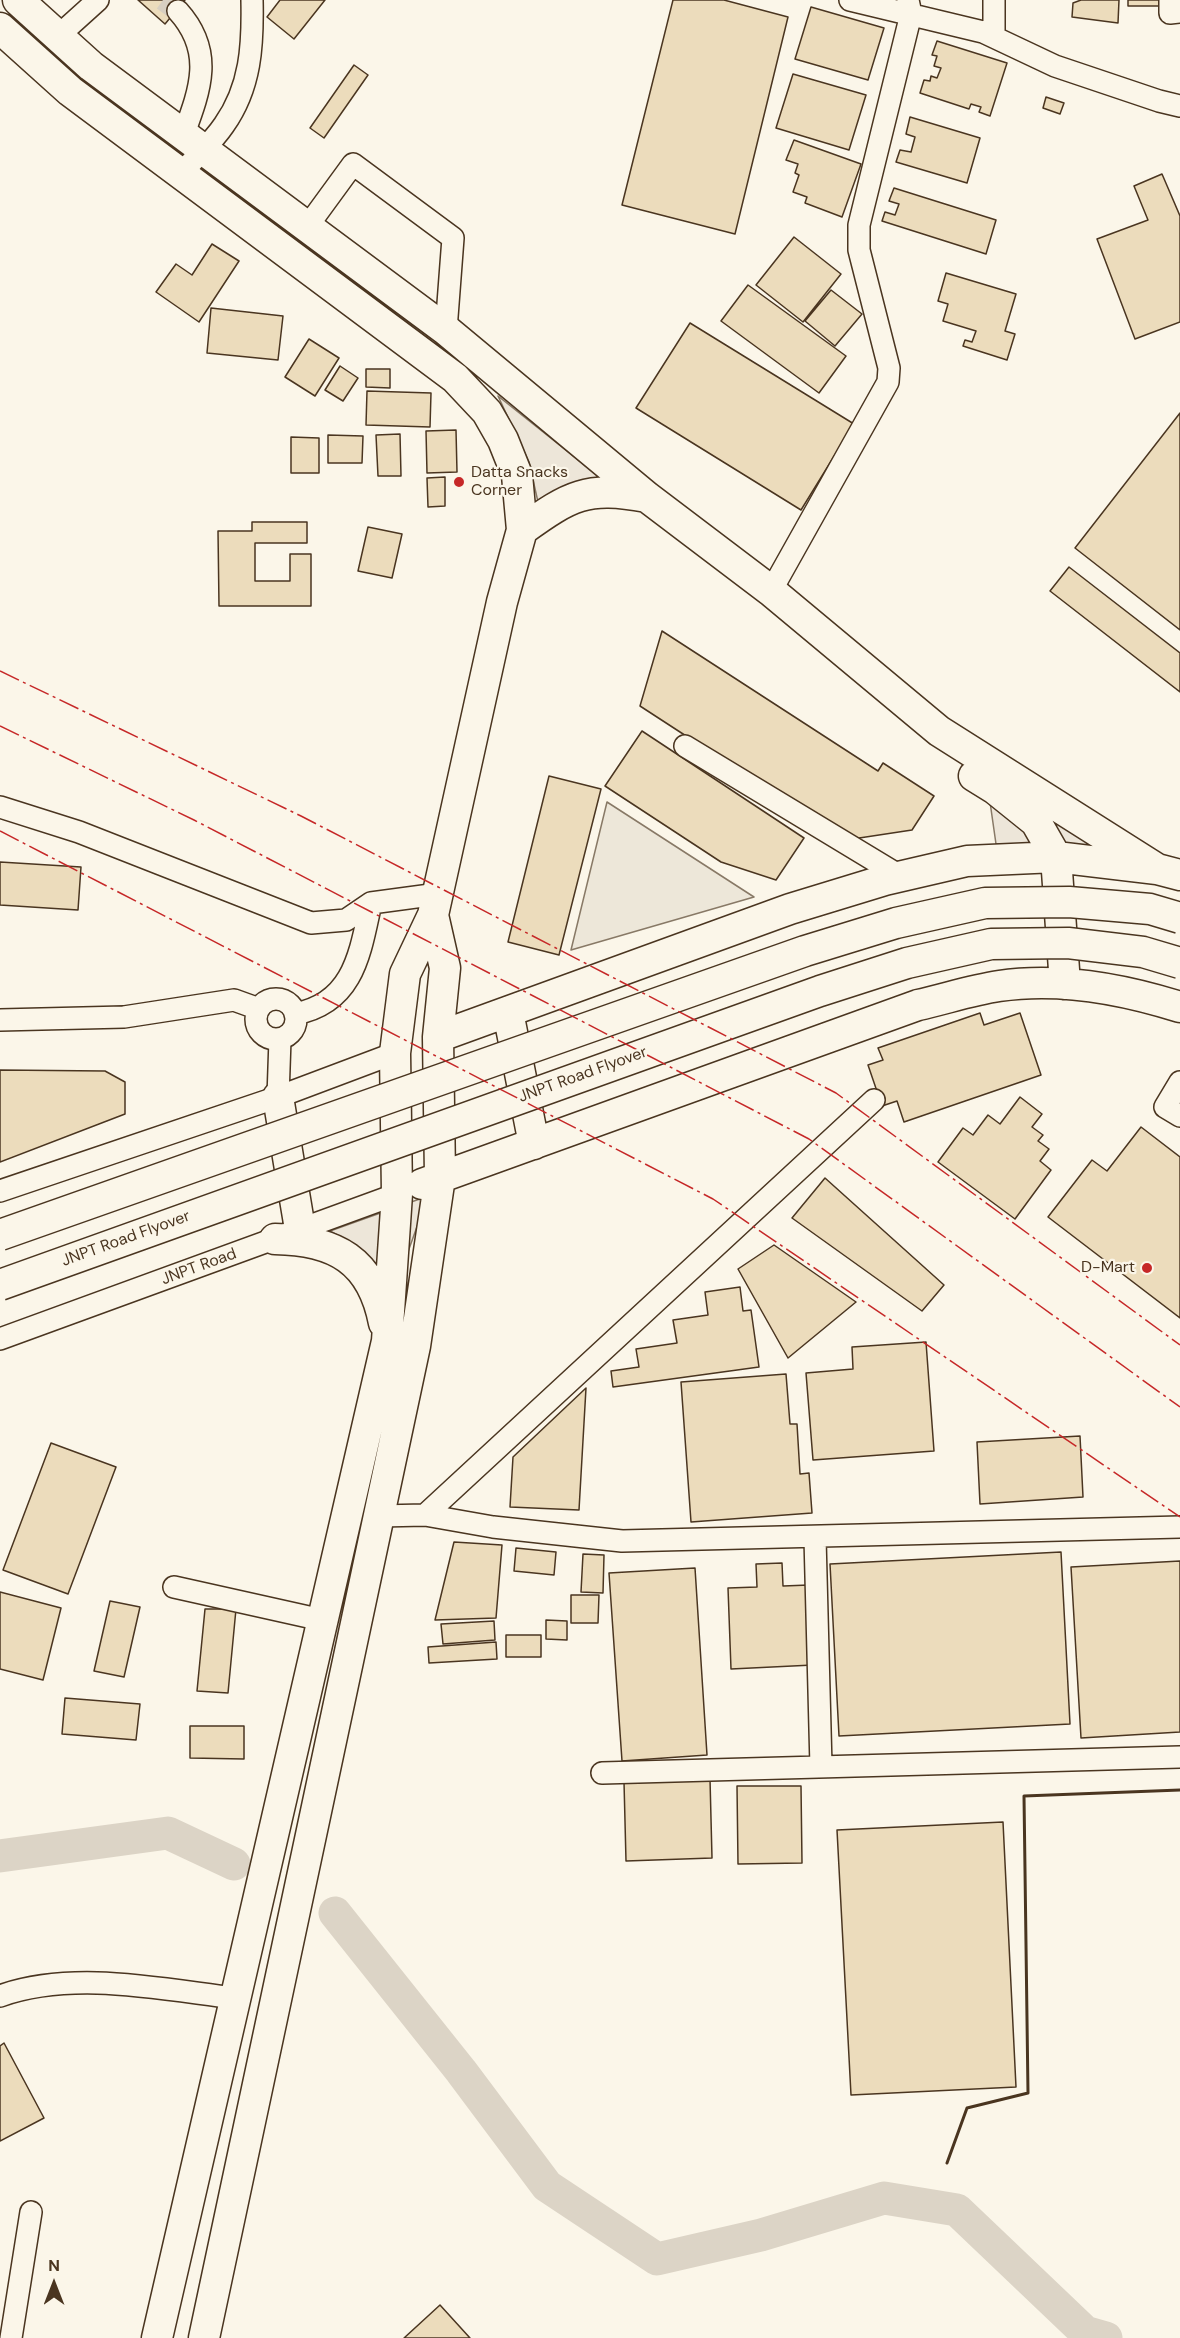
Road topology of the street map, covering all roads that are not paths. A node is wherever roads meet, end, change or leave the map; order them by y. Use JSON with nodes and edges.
{"nodes":[{"id":1,"x":18,"y":0,"type":"edge"},
{"id":2,"x":98,"y":0,"type":"edge"},
{"id":3,"x":252,"y":0,"type":"edge"},
{"id":4,"x":850,"y":0,"type":"edge"},
{"id":5,"x":994,"y":0,"type":"edge"},
{"id":6,"x":1170,"y":0,"type":"edge"},
{"id":7,"x":910,"y":7,"type":"edge"},
{"id":8,"x":178,"y":11,"type":"tunnel mouth"},
{"id":9,"x":1180,"y":12,"type":"edge"},
{"id":10,"x":0,"y":28,"type":"edge"},
{"id":11,"x":57,"y":37,"type":"junction"},
{"id":12,"x":994,"y":37,"type":"junction"},
{"id":13,"x":1180,"y":105,"type":"edge"},
{"id":14,"x":193,"y":143,"type":"junction"},
{"id":15,"x":181,"y":174,"type":"junction"},
{"id":16,"x":307,"y":227,"type":"junction"},
{"id":17,"x":446,"y":330,"type":"junction"},
{"id":18,"x":647,"y":497,"type":"junction"},
{"id":19,"x":519,"y":540,"type":"junction"},
{"id":20,"x":771,"y":591,"type":"junction"},
{"id":21,"x":939,"y":730,"type":"junction"},
{"id":22,"x":685,"y":746,"type":"dead end"},
{"id":23,"x":0,"y":807,"type":"edge"},
{"id":24,"x":1056,"y":857,"type":"junction"},
{"id":25,"x":1168,"y":872,"type":"edge"},
{"id":26,"x":900,"y":876,"type":"junction"},
{"id":27,"x":371,"y":903,"type":"junction"},
{"id":28,"x":435,"y":905,"type":"junction"},
{"id":29,"x":1180,"y":918,"type":"edge"},
{"id":30,"x":1180,"y":963,"type":"edge"},
{"id":31,"x":1065,"y":984,"type":"junction"},
{"id":32,"x":1180,"y":1007,"type":"edge"},
{"id":33,"x":259,"y":1010,"type":"junction"},
{"id":34,"x":508,"y":1012,"type":"junction"},
{"id":35,"x":295,"y":1014,"type":"junction"},
{"id":36,"x":0,"y":1020,"type":"edge"},
{"id":37,"x":438,"y":1037,"type":"junction"},
{"id":38,"x":280,"y":1039,"type":"junction"},
{"id":39,"x":395,"y":1053,"type":"junction"},
{"id":40,"x":1180,"y":1082,"type":"edge"},
{"id":41,"x":278,"y":1097,"type":"junction"},
{"id":42,"x":874,"y":1100,"type":"dead end"},
{"id":43,"x":1180,"y":1116,"type":"edge"},
{"id":44,"x":534,"y":1144,"type":"junction"},
{"id":45,"x":440,"y":1177,"type":"junction"},
{"id":46,"x":0,"y":1191,"type":"edge"},
{"id":47,"x":397,"y":1194,"type":"junction"},
{"id":48,"x":288,"y":1234,"type":"junction"},
{"id":49,"x":0,"y":1235,"type":"edge"},
{"id":50,"x":0,"y":1285,"type":"edge"},
{"id":51,"x":0,"y":1339,"type":"edge"},
{"id":52,"x":387,"y":1341,"type":"junction"},
{"id":53,"x":425,"y":1515,"type":"junction"},
{"id":54,"x":379,"y":1516,"type":"junction"},
{"id":55,"x":1180,"y":1527,"type":"edge"},
{"id":56,"x":815,"y":1538,"type":"junction"},
{"id":57,"x":174,"y":1587,"type":"dead end"},
{"id":58,"x":322,"y":1620,"type":"junction"},
{"id":59,"x":1180,"y":1757,"type":"edge"},
{"id":60,"x":821,"y":1767,"type":"junction"},
{"id":61,"x":602,"y":1773,"type":"dead end"},
{"id":62,"x":0,"y":1996,"type":"edge"},
{"id":63,"x":235,"y":1998,"type":"junction"},
{"id":64,"x":31,"y":2212,"type":"dead end"},
{"id":65,"x":11,"y":2338,"type":"edge"},
{"id":66,"x":157,"y":2338,"type":"edge"},
{"id":67,"x":204,"y":2338,"type":"edge"}],
"edges":[{"from":1,"to":11,"type":"highway"},
{"from":2,"to":11,"type":"street"},
{"from":3,"to":14,"type":"street"},
{"from":4,"to":7,"type":"street"},
{"from":5,"to":12,"type":"street"},
{"from":6,"to":9,"type":"street"},
{"from":7,"to":12,"type":"street"},
{"from":7,"to":20,"type":"street"},
{"from":8,"to":14,"type":"street"},
{"from":10,"to":15,"type":"highway"},
{"from":11,"to":14,"type":"highway"},
{"from":12,"to":13,"type":"street"},
{"from":14,"to":15,"type":"street"},
{"from":14,"to":16,"type":"highway"},
{"from":15,"to":19,"type":"highway"},
{"from":16,"to":17,"type":"highway"},
{"from":16,"to":17,"type":"street"},
{"from":17,"to":18,"type":"highway"},
{"from":18,"to":19,"type":"highway"},
{"from":18,"to":20,"type":"highway"},
{"from":19,"to":28,"type":"highway"},
{"from":20,"to":21,"type":"highway"},
{"from":21,"to":24,"type":"highway"},
{"from":21,"to":25,"type":"highway"},
{"from":22,"to":26,"type":"street"},
{"from":23,"to":27,"type":"street"},
{"from":24,"to":25,"type":"highway"},
{"from":24,"to":26,"type":"highway"},
{"from":24,"to":31,"type":"highway"},
{"from":26,"to":34,"type":"highway"},
{"from":27,"to":28,"type":"street"},
{"from":27,"to":35,"type":"street"},
{"from":28,"to":37,"type":"highway"},
{"from":28,"to":39,"type":"highway"},
{"from":29,"to":49,"type":"highway","bridge":true},
{"from":30,"to":50,"type":"highway","name":"JNPT Road Flyover","bridge":true},
{"from":31,"to":32,"type":"highway"},
{"from":31,"to":44,"type":"highway"},
{"from":33,"to":35,"type":"street"},
{"from":33,"to":36,"type":"street"},
{"from":33,"to":38,"type":"street"},
{"from":34,"to":37,"type":"highway"},
{"from":34,"to":44,"type":"highway"},
{"from":35,"to":38,"type":"street"},
{"from":37,"to":45,"type":"highway"},
{"from":38,"to":41,"type":"street"},
{"from":39,"to":41,"type":"street"},
{"from":39,"to":47,"type":"highway"},
{"from":40,"to":43,"type":"street"},
{"from":41,"to":46,"type":"street"},
{"from":41,"to":48,"type":"highway"},
{"from":42,"to":53,"type":"street"},
{"from":44,"to":45,"type":"highway"},
{"from":45,"to":47,"type":"highway"},
{"from":45,"to":54,"type":"highway"},
{"from":47,"to":48,"type":"street","name":"JNPT Road"},
{"from":47,"to":52,"type":"highway"},
{"from":48,"to":51,"type":"street","name":"JNPT Road"},
{"from":48,"to":52,"type":"highway"},
{"from":52,"to":58,"type":"highway"},
{"from":53,"to":54,"type":"street"},
{"from":53,"to":56,"type":"street"},
{"from":54,"to":67,"type":"highway"},
{"from":55,"to":56,"type":"street"},
{"from":56,"to":60,"type":"street"},
{"from":57,"to":58,"type":"street"},
{"from":58,"to":63,"type":"highway"},
{"from":59,"to":60,"type":"street"},
{"from":60,"to":61,"type":"street"},
{"from":62,"to":63,"type":"street"},
{"from":63,"to":66,"type":"highway"},
{"from":64,"to":65,"type":"street"}]}
